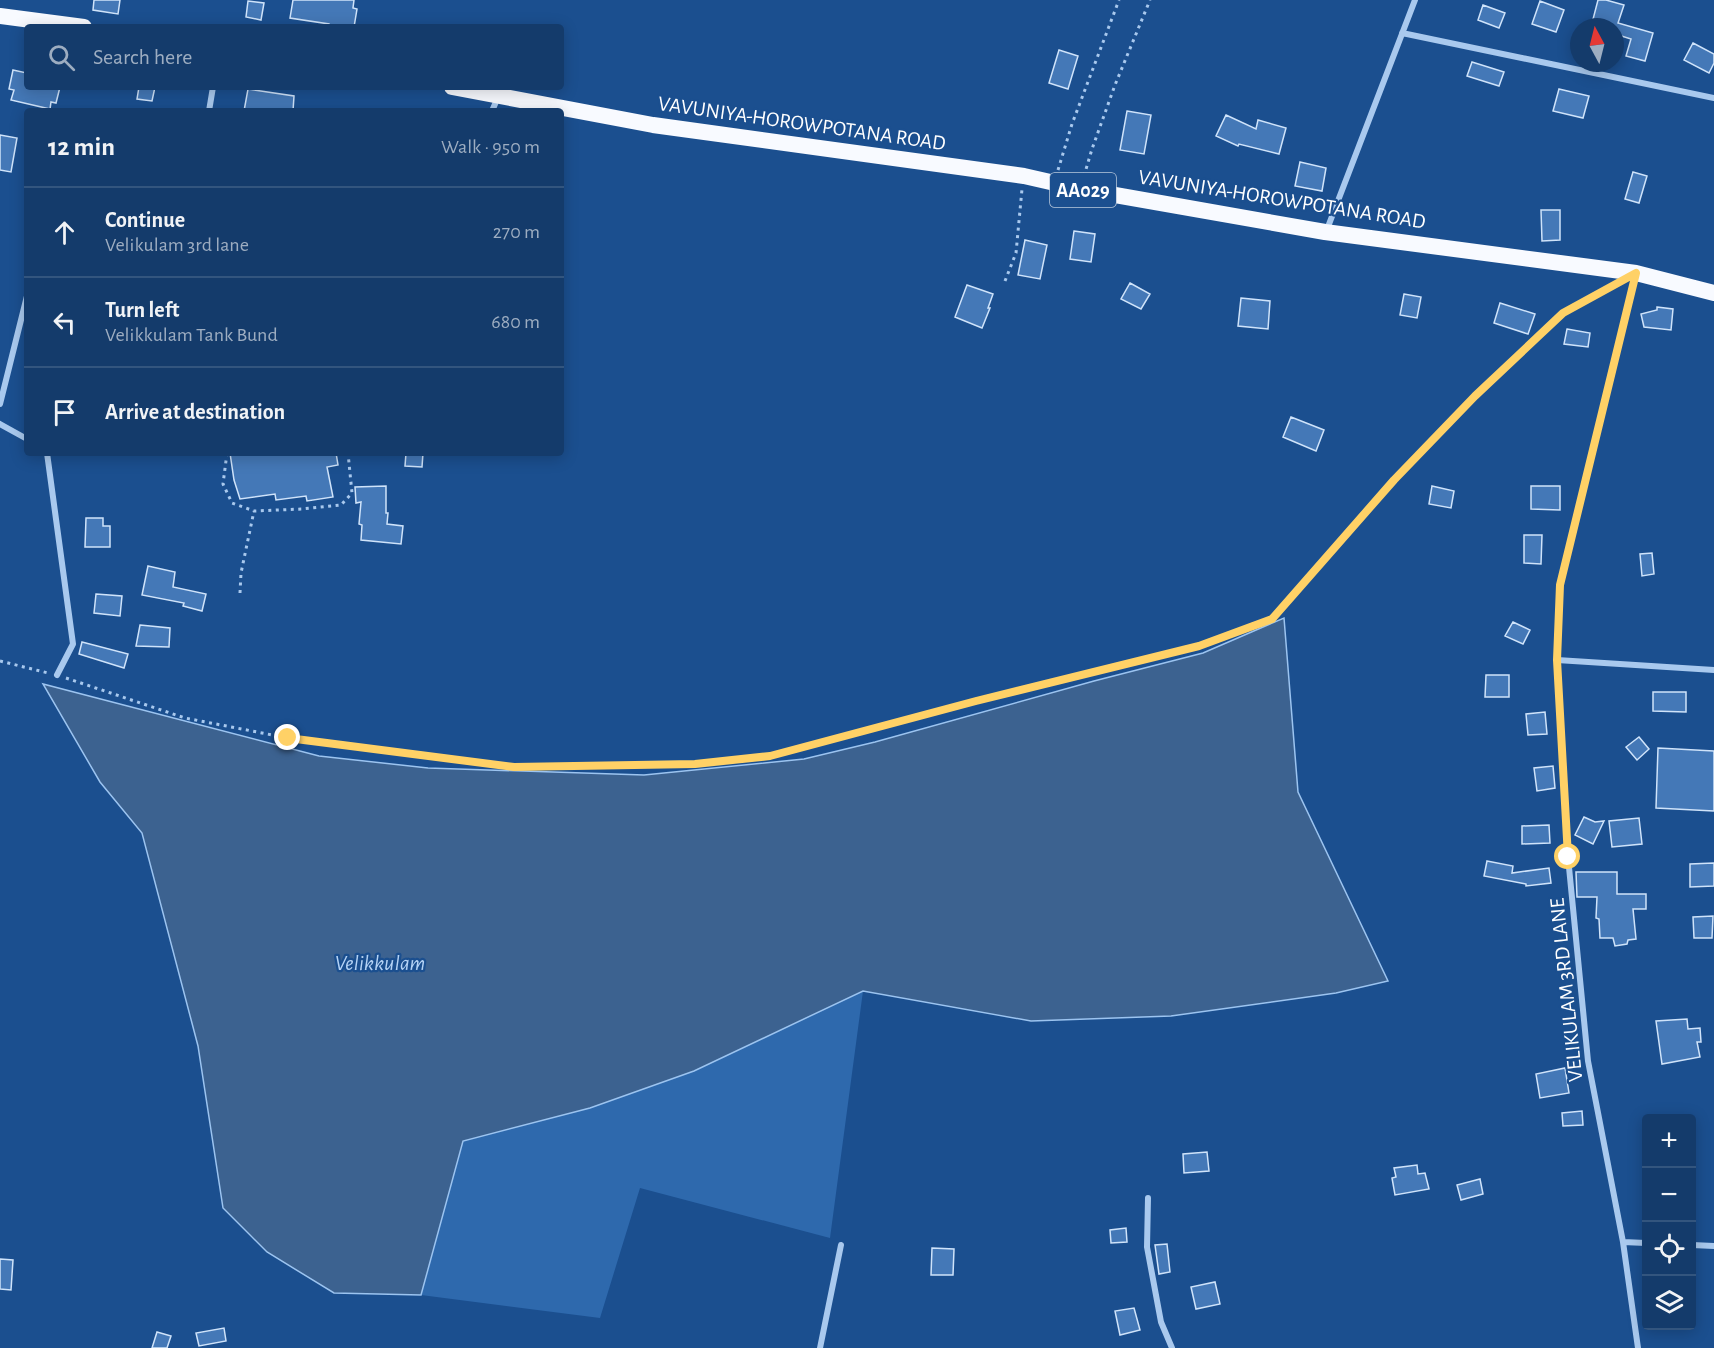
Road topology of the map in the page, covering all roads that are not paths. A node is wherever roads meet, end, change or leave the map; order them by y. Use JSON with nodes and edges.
{"nodes":[{"id":1,"x":1415,"y":0,"type":"edge"},
{"id":2,"x":0,"y":16,"type":"edge"},
{"id":3,"x":61,"y":24,"type":"edge"},
{"id":4,"x":1402,"y":33,"type":"junction"},
{"id":5,"x":212,"y":90,"type":"edge"},
{"id":6,"x":460,"y":90,"type":"edge"},
{"id":7,"x":1714,"y":98,"type":"edge"},
{"id":8,"x":495,"y":104,"type":"edge"},
{"id":9,"x":210,"y":108,"type":"edge"},
{"id":10,"x":525,"y":108,"type":"edge"},
{"id":11,"x":564,"y":113,"type":"edge"},
{"id":12,"x":1325,"y":232,"type":"junction"},
{"id":13,"x":1636,"y":273,"type":"junction"},
{"id":14,"x":1714,"y":293,"type":"edge"},
{"id":15,"x":24,"y":308,"type":"edge"},
{"id":16,"x":0,"y":404,"type":"edge"},
{"id":17,"x":0,"y":424,"type":"edge"},
{"id":18,"x":24,"y":437,"type":"edge"},
{"id":19,"x":47,"y":456,"type":"edge"},
{"id":20,"x":1557,"y":660,"type":"junction"},
{"id":21,"x":1714,"y":670,"type":"edge"},
{"id":22,"x":57,"y":675,"type":"road end"},
{"id":23,"x":1148,"y":1198,"type":"dead end"},
{"id":24,"x":1623,"y":1242,"type":"junction"},
{"id":25,"x":1642,"y":1243,"type":"edge"},
{"id":26,"x":841,"y":1245,"type":"dead end"},
{"id":27,"x":1696,"y":1245,"type":"edge"},
{"id":28,"x":1714,"y":1246,"type":"edge"},
{"id":29,"x":820,"y":1348,"type":"edge"},
{"id":30,"x":1172,"y":1348,"type":"edge"},
{"id":31,"x":1638,"y":1348,"type":"edge"}],
"edges":[{"from":1,"to":4,"type":"street"},
{"from":2,"to":3,"type":"highway"},
{"from":4,"to":7,"type":"street"},
{"from":4,"to":12,"type":"street"},
{"from":5,"to":9,"type":"street"},
{"from":6,"to":8,"type":"highway","name":"VAVUNIYA-HOROWPOTANA ROAD","number":"AA029"},
{"from":8,"to":10,"type":"highway","name":"VAVUNIYA-HOROWPOTANA ROAD","number":"AA029"},
{"from":11,"to":12,"type":"highway","name":"VAVUNIYA-HOROWPOTANA ROAD","number":"AA029"},
{"from":12,"to":13,"type":"highway","name":"VAVUNIYA-HOROWPOTANA ROAD","number":"AA029"},
{"from":13,"to":14,"type":"highway","name":"VAVUNIYA-HOROWPOTANA ROAD","number":"AA029"},
{"from":13,"to":20,"type":"street","name":"VELIKULAM 3RD LANE"},
{"from":15,"to":16,"type":"street"},
{"from":17,"to":18,"type":"street"},
{"from":19,"to":22,"type":"street"},
{"from":20,"to":21,"type":"street"},
{"from":20,"to":24,"type":"street","name":"VELIKULAM 3RD LANE"},
{"from":23,"to":30,"type":"street"},
{"from":24,"to":25,"type":"street"},
{"from":24,"to":31,"type":"street","name":"VELIKULAM 3RD LANE"},
{"from":26,"to":29,"type":"street"},
{"from":27,"to":28,"type":"street"}]}
